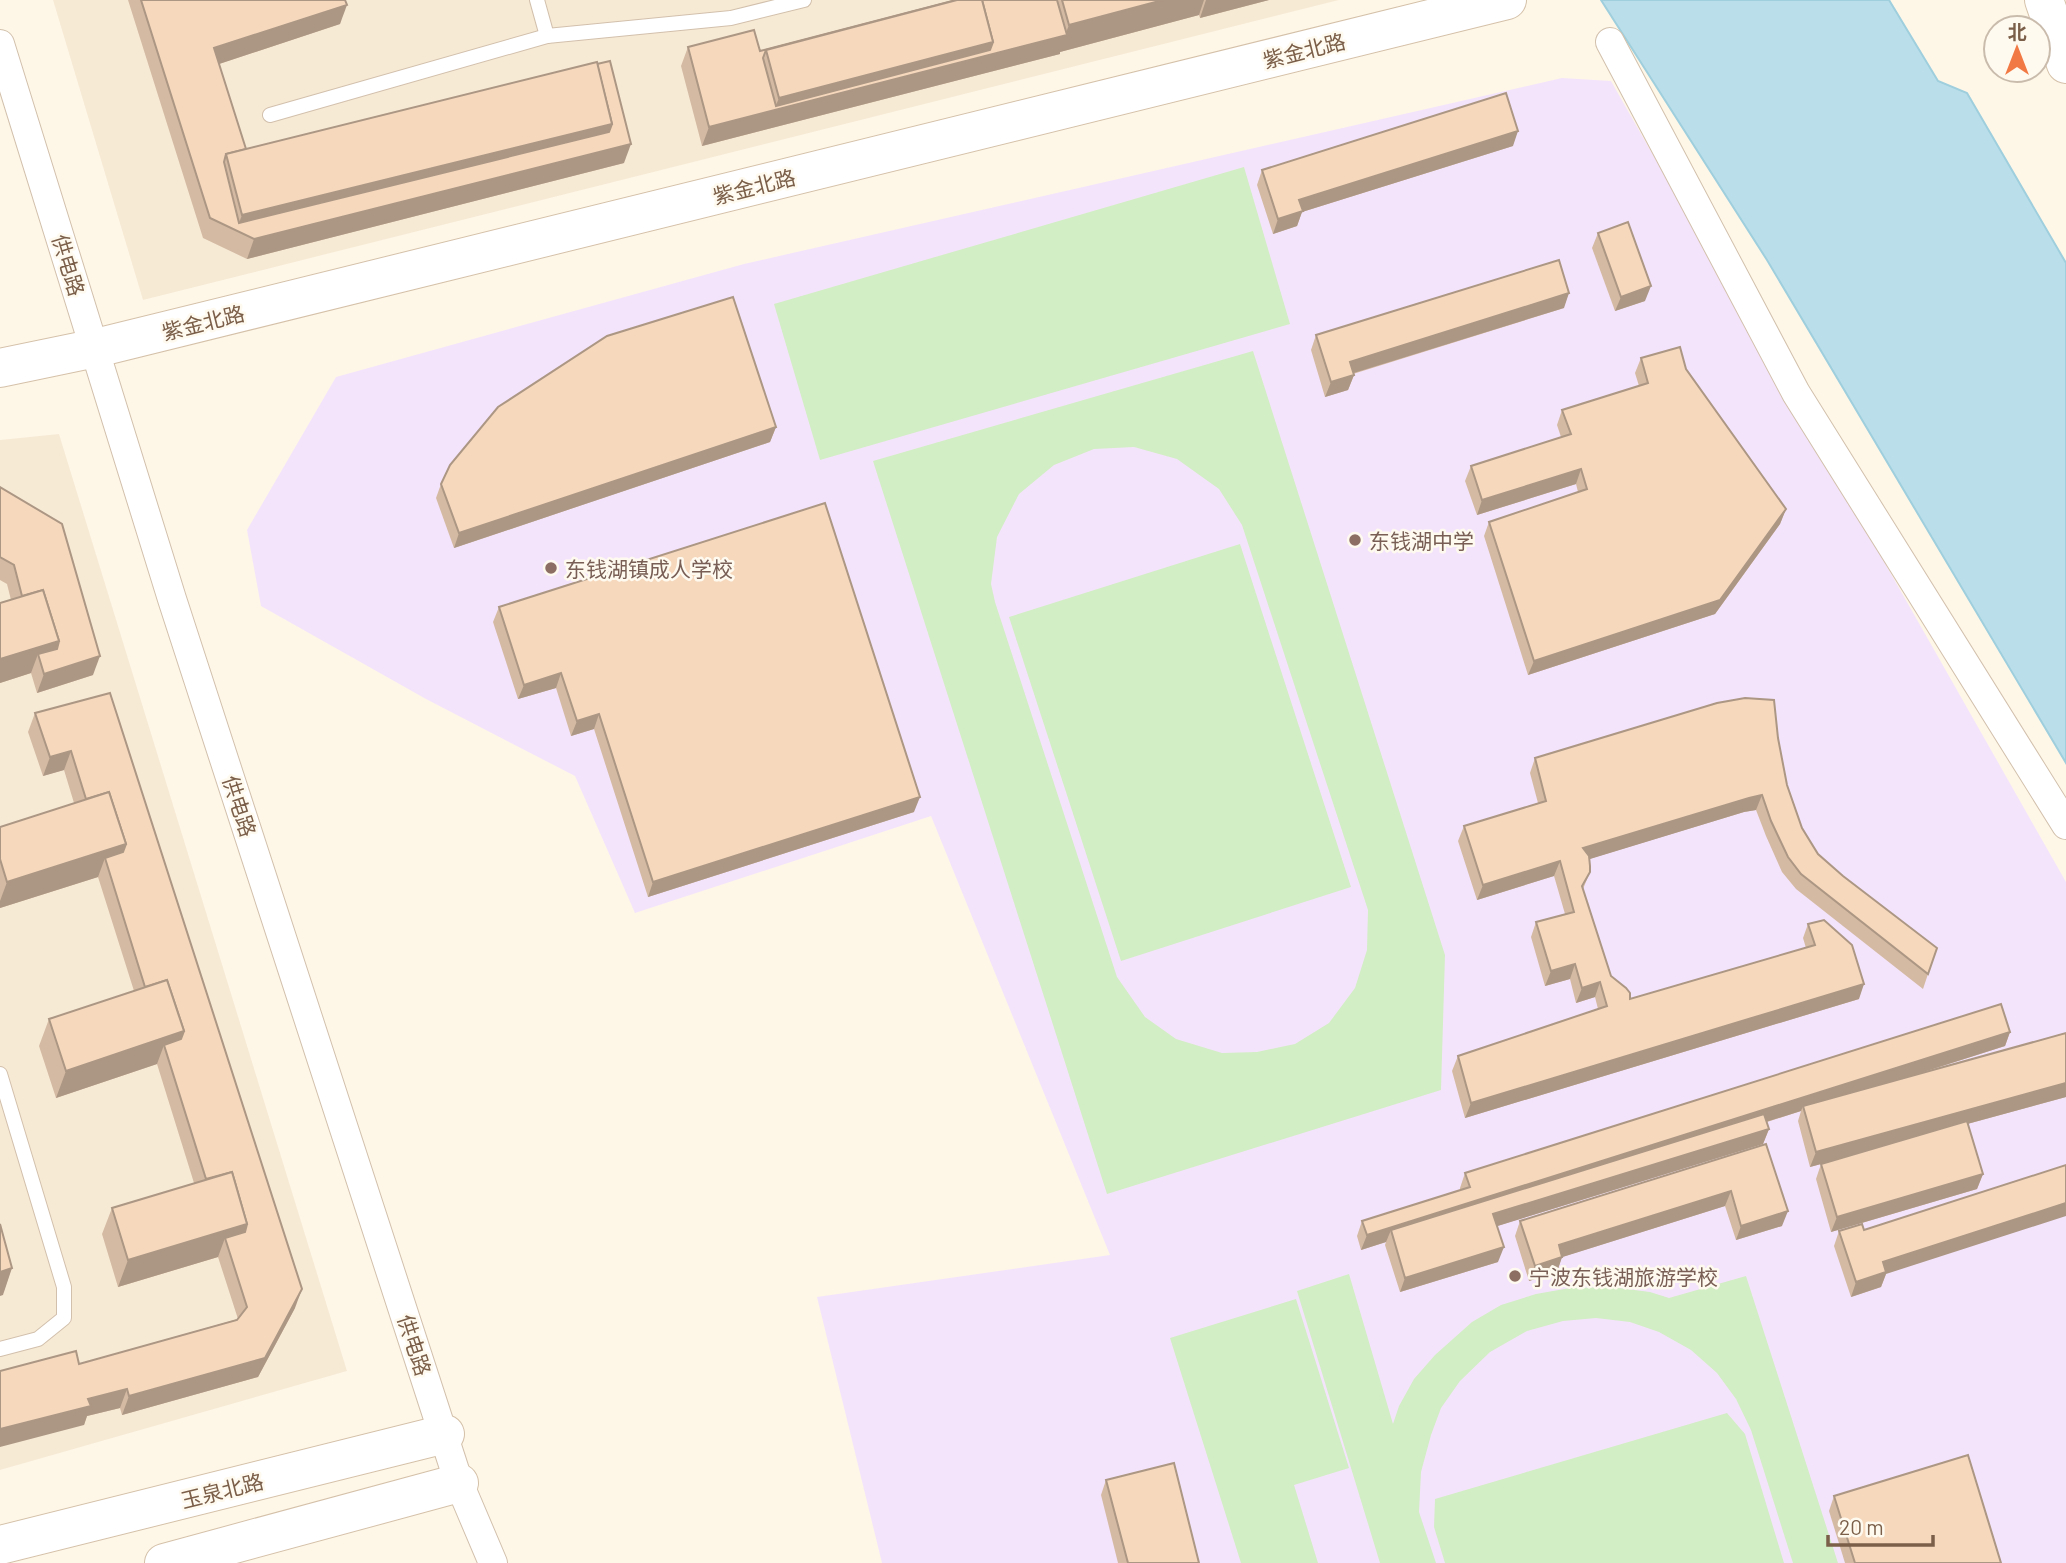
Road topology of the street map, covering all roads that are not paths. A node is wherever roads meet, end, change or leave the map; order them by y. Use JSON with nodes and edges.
{"nodes":[{"id":1,"x":537,"y":0,"type":"edge"},
{"id":2,"x":804,"y":0,"type":"edge"},
{"id":3,"x":1507,"y":0,"type":"edge"},
{"id":4,"x":2044,"y":0,"type":"edge"},
{"id":5,"x":547,"y":36,"type":"junction"},
{"id":6,"x":1610,"y":42,"type":"dead end"},
{"id":7,"x":0,"y":44,"type":"edge"},
{"id":8,"x":2066,"y":64,"type":"edge"},
{"id":9,"x":270,"y":115,"type":"dead end"},
{"id":10,"x":96,"y":348,"type":"junction"},
{"id":11,"x":0,"y":368,"type":"edge"},
{"id":12,"x":2066,"y":825,"type":"edge"},
{"id":13,"x":0,"y":1074,"type":"edge"},
{"id":14,"x":0,"y":1349,"type":"edge"},
{"id":15,"x":445,"y":1434,"type":"junction"},
{"id":16,"x":459,"y":1483,"type":"junction"},
{"id":17,"x":0,"y":1545,"type":"edge"},
{"id":18,"x":164,"y":1563,"type":"edge"},
{"id":19,"x":493,"y":1563,"type":"edge"}],
"edges":[{"from":1,"to":5,"type":"lane"},
{"from":2,"to":5,"type":"lane"},
{"from":3,"to":10,"type":"street","name":"紫金北路"},
{"from":4,"to":8,"type":"street"},
{"from":5,"to":9,"type":"lane"},
{"from":6,"to":12,"type":"street"},
{"from":7,"to":10,"type":"street","name":"供电路"},
{"from":10,"to":11,"type":"street","name":"紫金北路"},
{"from":10,"to":15,"type":"street","name":"供电路"},
{"from":13,"to":14,"type":"lane"},
{"from":15,"to":16,"type":"street","name":"供电路"},
{"from":15,"to":17,"type":"street","name":"玉泉北路"},
{"from":16,"to":18,"type":"street"},
{"from":16,"to":19,"type":"street","name":"供电路"}]}
